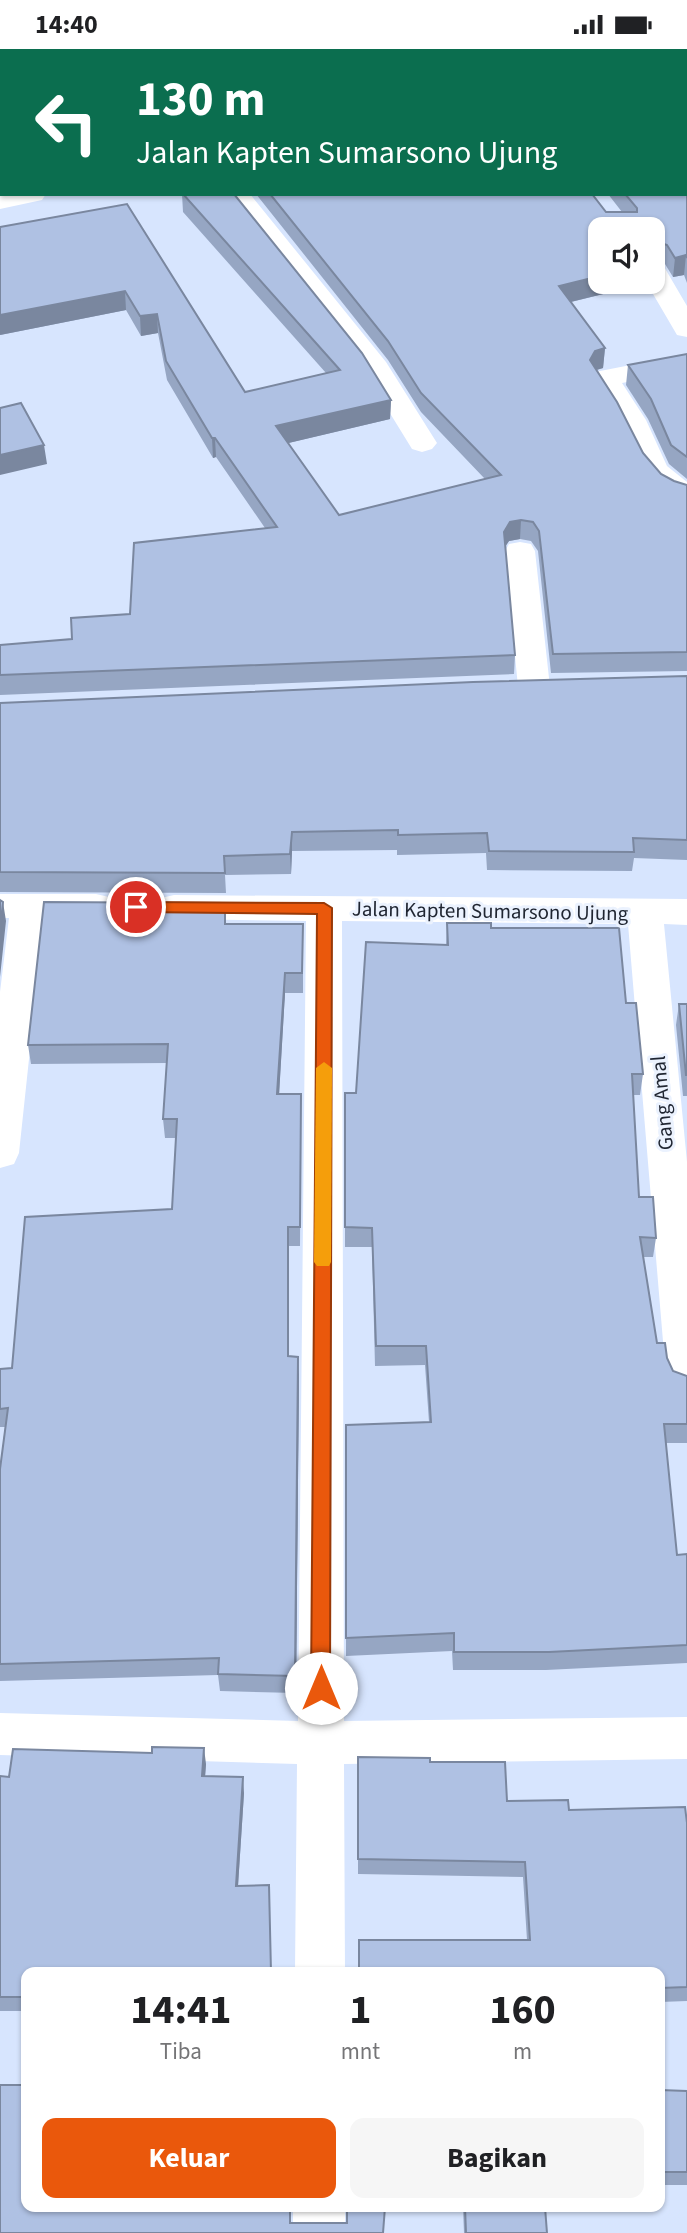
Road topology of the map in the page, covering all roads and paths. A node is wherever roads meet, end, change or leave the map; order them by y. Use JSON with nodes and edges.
{"nodes":[{"id":1,"x":24,"y":196,"type":"edge"},
{"id":2,"x":238,"y":196,"type":"edge"},
{"id":3,"x":0,"y":201,"type":"edge"},
{"id":4,"x":665,"y":291,"type":"edge"},
{"id":5,"x":687,"y":329,"type":"edge"},
{"id":6,"x":687,"y":362,"type":"edge"},
{"id":7,"x":422,"y":443,"type":"dead end"},
{"id":8,"x":687,"y":495,"type":"edge"},
{"id":9,"x":520,"y":551,"type":"dead end"},
{"id":10,"x":535,"y":687,"type":"edge"},
{"id":11,"x":14,"y":906,"type":"edge"},
{"id":12,"x":324,"y":908,"type":"junction"},
{"id":13,"x":645,"y":912,"type":"junction"},
{"id":14,"x":687,"y":912,"type":"edge"},
{"id":15,"x":0,"y":1153,"type":"edge"},
{"id":16,"x":687,"y":1377,"type":"edge"},
{"id":17,"x":0,"y":1734,"type":"edge"},
{"id":18,"x":687,"y":1738,"type":"edge"},
{"id":19,"x":321,"y":1743,"type":"junction"},
{"id":20,"x":320,"y":1967,"type":"edge"},
{"id":21,"x":319,"y":2212,"type":"edge"},
{"id":22,"x":319,"y":2233,"type":"edge"}],
"edges":[{"from":1,"to":3,"type":"street"},
{"from":2,"to":7,"type":"street"},
{"from":4,"to":5,"type":"street"},
{"from":6,"to":8,"type":"street"},
{"from":9,"to":10,"type":"street"},
{"from":11,"to":12,"type":"street","name":"Jalan Kapten Sumarsono Ujung"},
{"from":11,"to":15,"type":"street"},
{"from":12,"to":13,"type":"street","name":"Jalan Kapten Sumarsono Ujung"},
{"from":12,"to":19,"type":"street"},
{"from":13,"to":14,"type":"street","name":"Jalan Kapten Sumarsono Ujung"},
{"from":13,"to":16,"type":"street","name":"Gang Amal"},
{"from":17,"to":19,"type":"street"},
{"from":18,"to":19,"type":"street"},
{"from":19,"to":20,"type":"street"},
{"from":21,"to":22,"type":"street"}]}
